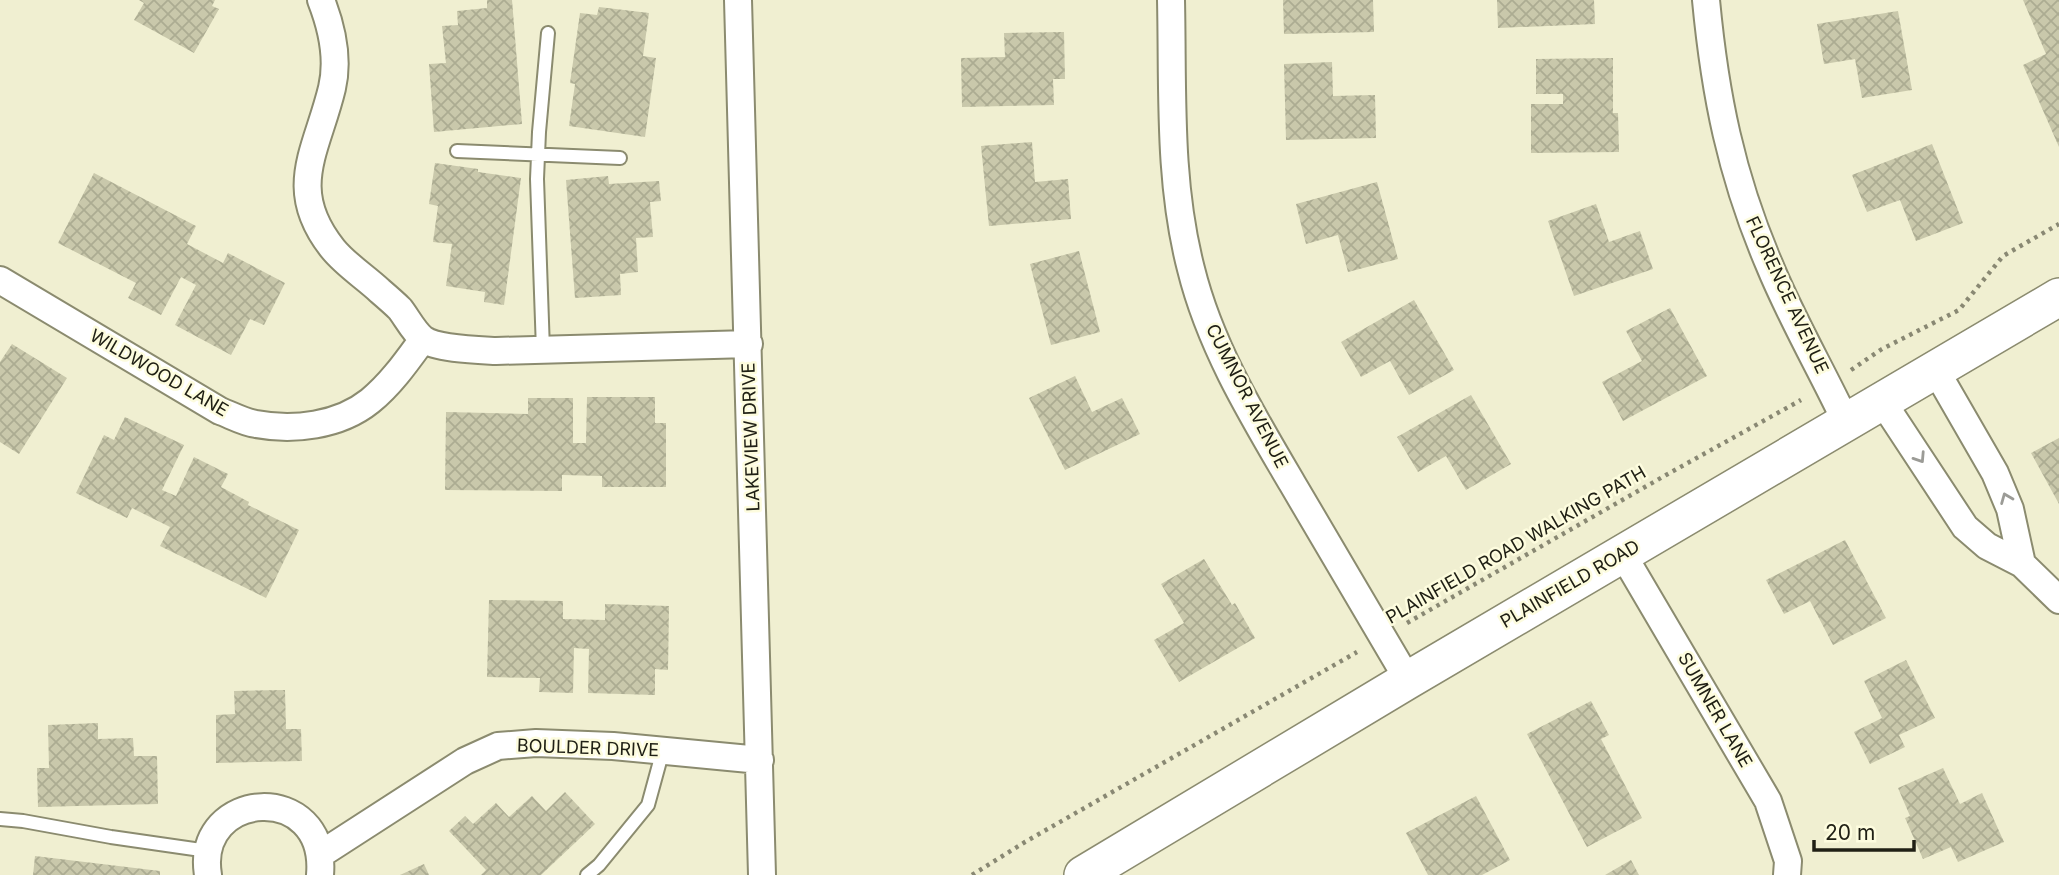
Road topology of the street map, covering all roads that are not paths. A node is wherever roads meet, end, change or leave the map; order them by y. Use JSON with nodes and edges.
{"nodes":[{"id":1,"x":321,"y":0,"type":"edge"},
{"id":2,"x":738,"y":0,"type":"edge"},
{"id":3,"x":1171,"y":0,"type":"edge"},
{"id":4,"x":1706,"y":0,"type":"edge"},
{"id":5,"x":548,"y":33,"type":"dead end"},
{"id":6,"x":457,"y":151,"type":"dead end"},
{"id":7,"x":538,"y":155,"type":"junction"},
{"id":8,"x":620,"y":158,"type":"dead end"},
{"id":9,"x":0,"y":280,"type":"edge"},
{"id":10,"x":2059,"y":297,"type":"edge"},
{"id":11,"x":423,"y":339,"type":"junction"},
{"id":12,"x":749,"y":344,"type":"junction"},
{"id":13,"x":543,"y":350,"type":"junction"},
{"id":14,"x":1935,"y":369,"type":"junction"},
{"id":15,"x":1882,"y":401,"type":"junction"},
{"id":16,"x":1846,"y":422,"type":"junction"},
{"id":17,"x":1622,"y":553,"type":"junction"},
{"id":18,"x":2022,"y":564,"type":"junction"},
{"id":19,"x":2059,"y":600,"type":"edge"},
{"id":20,"x":1408,"y":680,"type":"junction"},
{"id":21,"x":663,"y":750,"type":"junction"},
{"id":22,"x":760,"y":760,"type":"junction"},
{"id":23,"x":0,"y":819,"type":"edge"},
{"id":24,"x":208,"y":863,"type":"edge"},
{"id":25,"x":321,"y":865,"type":"edge"},
{"id":26,"x":587,"y":875,"type":"edge"},
{"id":27,"x":762,"y":875,"type":"edge"},
{"id":28,"x":1083,"y":875,"type":"edge"},
{"id":29,"x":1787,"y":875,"type":"edge"}],
"edges":[{"from":1,"to":11,"type":"street"},
{"from":2,"to":12,"type":"street","name":"LAKEVIEW DRIVE"},
{"from":3,"to":20,"type":"street","name":"CUMNOR AVENUE"},
{"from":4,"to":16,"type":"street","name":"FLORENCE AVENUE"},
{"from":5,"to":7,"type":"lane"},
{"from":6,"to":7,"type":"lane"},
{"from":7,"to":8,"type":"lane"},
{"from":7,"to":13,"type":"lane"},
{"from":9,"to":11,"type":"street","name":"WILDWOOD LANE"},
{"from":10,"to":14,"type":"main road","name":"PLAINFIELD ROAD"},
{"from":11,"to":13,"type":"street"},
{"from":12,"to":13,"type":"street"},
{"from":12,"to":22,"type":"street","name":"LAKEVIEW DRIVE"},
{"from":14,"to":15,"type":"main road","name":"PLAINFIELD ROAD"},
{"from":18,"to":14,"type":"street","one_way":true},
{"from":15,"to":16,"type":"main road","name":"PLAINFIELD ROAD"},
{"from":15,"to":18,"type":"street","one_way":true},
{"from":16,"to":17,"type":"main road","name":"PLAINFIELD ROAD"},
{"from":17,"to":20,"type":"main road","name":"PLAINFIELD ROAD"},
{"from":17,"to":29,"type":"street","name":"SUMNER LANE"},
{"from":18,"to":19,"type":"street"},
{"from":20,"to":28,"type":"main road","name":"PLAINFIELD ROAD"},
{"from":21,"to":22,"type":"street","name":"BOULDER DRIVE"},
{"from":21,"to":25,"type":"street","name":"BOULDER DRIVE"},
{"from":21,"to":26,"type":"lane"},
{"from":22,"to":27,"type":"street","name":"LAKEVIEW DRIVE"},
{"from":23,"to":24,"type":"lane"},
{"from":24,"to":25,"type":"street","name":"BOULDER DRIVE"}]}
